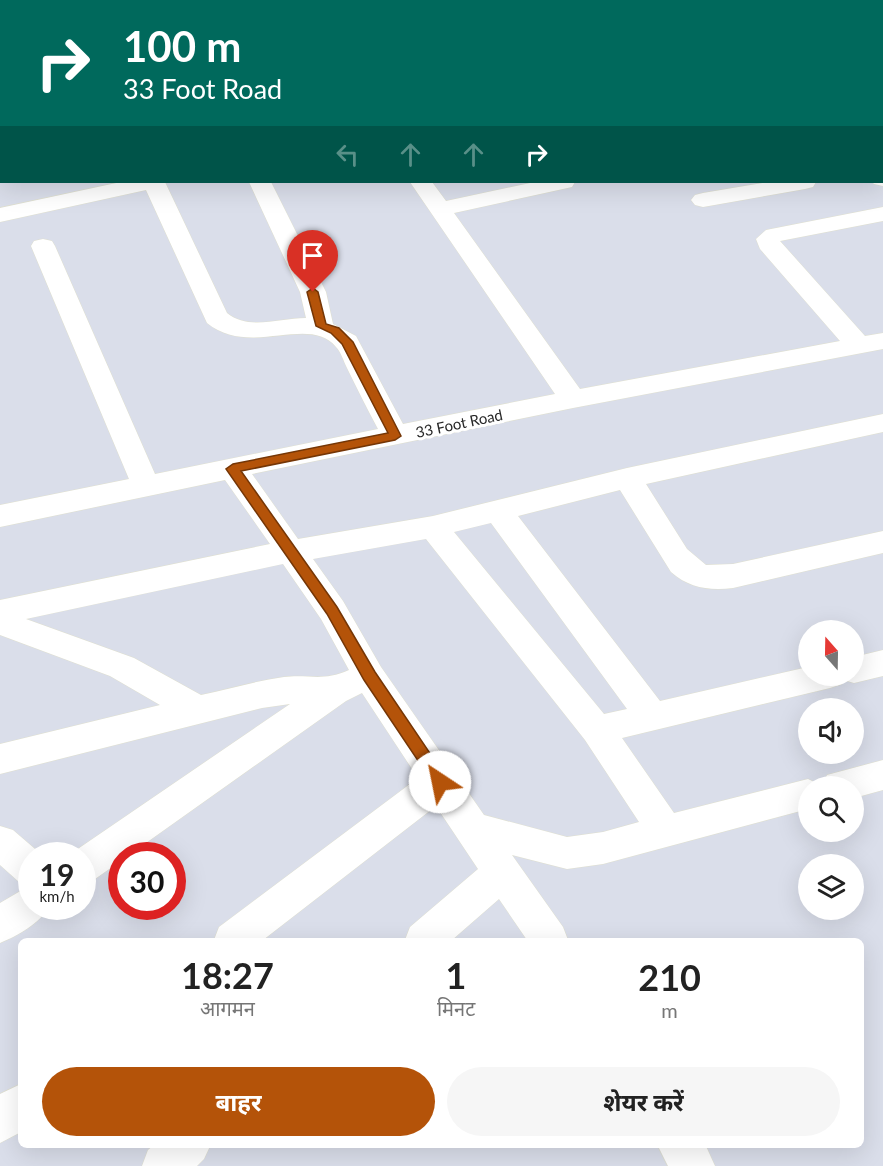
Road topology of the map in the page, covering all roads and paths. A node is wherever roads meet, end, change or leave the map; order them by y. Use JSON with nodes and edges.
{"nodes":[{"id":1,"x":147,"y":183,"type":"edge"},
{"id":2,"x":152,"y":183,"type":"edge"},
{"id":3,"x":260,"y":183,"type":"edge"},
{"id":4,"x":422,"y":183,"type":"edge"},
{"id":5,"x":559,"y":183,"type":"edge"},
{"id":6,"x":799,"y":183,"type":"edge"},
{"id":7,"x":703,"y":200,"type":"dead end"},
{"id":8,"x":440,"y":209,"type":"junction"},
{"id":9,"x":0,"y":214,"type":"edge"},
{"id":10,"x":883,"y":214,"type":"edge"},
{"id":11,"x":43,"y":246,"type":"dead end"},
{"id":12,"x":321,"y":326,"type":"junction"},
{"id":13,"x":871,"y":343,"type":"edge"},
{"id":14,"x":573,"y":399,"type":"junction"},
{"id":15,"x":883,"y":423,"type":"edge"},
{"id":16,"x":395,"y":436,"type":"junction"},
{"id":17,"x":233,"y":469,"type":"junction"},
{"id":18,"x":627,"y":478,"type":"junction"},
{"id":19,"x":146,"y":486,"type":"junction"},
{"id":20,"x":499,"y":512,"type":"junction"},
{"id":21,"x":0,"y":514,"type":"edge"},
{"id":22,"x":433,"y":527,"type":"junction"},
{"id":23,"x":883,"y":542,"type":"edge"},
{"id":24,"x":292,"y":551,"type":"junction"},
{"id":25,"x":0,"y":612,"type":"edge"},
{"id":26,"x":0,"y":622,"type":"edge"},
{"id":27,"x":883,"y":663,"type":"edge"},
{"id":28,"x":864,"y":668,"type":"edge"},
{"id":29,"x":369,"y":676,"type":"junction"},
{"id":30,"x":798,"y":682,"type":"edge"},
{"id":31,"x":334,"y":691,"type":"junction"},
{"id":32,"x":198,"y":710,"type":"junction"},
{"id":33,"x":652,"y":716,"type":"junction"},
{"id":34,"x":597,"y":730,"type":"junction"},
{"id":35,"x":0,"y":759,"type":"edge"},
{"id":36,"x":883,"y":775,"type":"edge"},
{"id":37,"x":864,"y":780,"type":"edge"},
{"id":38,"x":440,"y":782,"type":"junction"},
{"id":39,"x":798,"y":797,"type":"edge"},
{"id":40,"x":474,"y":829,"type":"junction"},
{"id":41,"x":666,"y":831,"type":"junction"},
{"id":42,"x":0,"y":842,"type":"edge"},
{"id":43,"x":96,"y":857,"type":"edge"},
{"id":44,"x":18,"y":858,"type":"edge"},
{"id":45,"x":503,"y":871,"type":"junction"},
{"id":46,"x":18,"y":912,"type":"edge"},
{"id":47,"x":0,"y":925,"type":"edge"},
{"id":48,"x":235,"y":938,"type":"edge"},
{"id":49,"x":426,"y":938,"type":"edge"},
{"id":50,"x":548,"y":938,"type":"edge"},
{"id":51,"x":18,"y":1107,"type":"edge"},
{"id":52,"x":0,"y":1121,"type":"edge"},
{"id":53,"x":184,"y":1148,"type":"edge"},
{"id":54,"x":682,"y":1148,"type":"edge"},
{"id":55,"x":164,"y":1166,"type":"edge"},
{"id":56,"x":693,"y":1166,"type":"edge"}],
"edges":[{"from":1,"to":9,"type":"street"},
{"from":2,"to":12,"type":"street"},
{"from":3,"to":12,"type":"street"},
{"from":4,"to":8,"type":"street"},
{"from":5,"to":8,"type":"street"},
{"from":6,"to":7,"type":"street"},
{"from":8,"to":14,"type":"street"},
{"from":10,"to":13,"type":"street"},
{"from":11,"to":19,"type":"street"},
{"from":12,"to":16,"type":"street"},
{"from":13,"to":14,"type":"street","name":"33 Foot Road"},
{"from":14,"to":16,"type":"street","name":"33 Foot Road"},
{"from":15,"to":18,"type":"street"},
{"from":16,"to":17,"type":"street","name":"33 Foot Road"},
{"from":17,"to":19,"type":"street","name":"33 Foot Road"},
{"from":17,"to":24,"type":"street"},
{"from":18,"to":20,"type":"street"},
{"from":18,"to":23,"type":"street"},
{"from":19,"to":21,"type":"street","name":"33 Foot Road"},
{"from":20,"to":22,"type":"street"},
{"from":20,"to":33,"type":"street"},
{"from":22,"to":24,"type":"street"},
{"from":22,"to":34,"type":"street"},
{"from":24,"to":25,"type":"street"},
{"from":24,"to":29,"type":"street"},
{"from":26,"to":32,"type":"street"},
{"from":27,"to":28,"type":"street"},
{"from":29,"to":31,"type":"street"},
{"from":29,"to":38,"type":"street"},
{"from":30,"to":33,"type":"street"},
{"from":31,"to":32,"type":"street"},
{"from":31,"to":43,"type":"street"},
{"from":32,"to":35,"type":"street"},
{"from":33,"to":34,"type":"street"},
{"from":34,"to":41,"type":"street"},
{"from":36,"to":37,"type":"street"},
{"from":38,"to":40,"type":"street"},
{"from":38,"to":48,"type":"street"},
{"from":39,"to":41,"type":"street"},
{"from":40,"to":41,"type":"street"},
{"from":40,"to":45,"type":"street"},
{"from":42,"to":44,"type":"street"},
{"from":45,"to":49,"type":"street"},
{"from":45,"to":50,"type":"street"},
{"from":46,"to":47,"type":"street"},
{"from":51,"to":52,"type":"street"},
{"from":53,"to":55,"type":"street"},
{"from":54,"to":56,"type":"street"}]}
